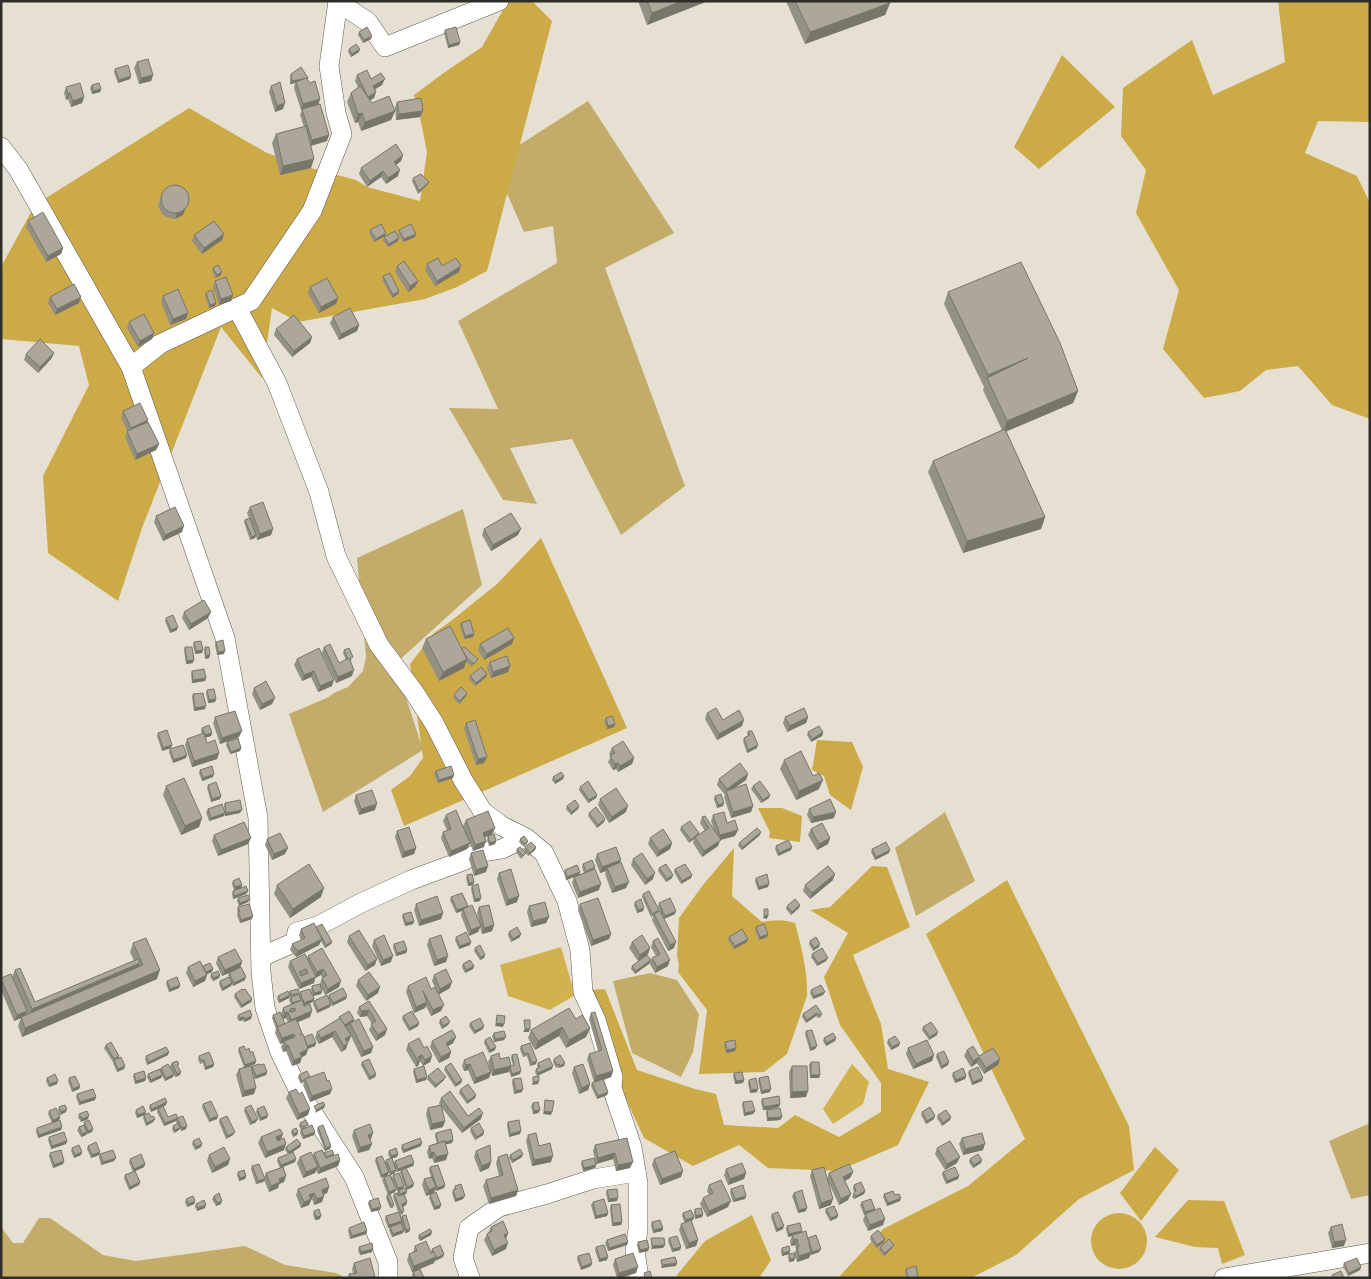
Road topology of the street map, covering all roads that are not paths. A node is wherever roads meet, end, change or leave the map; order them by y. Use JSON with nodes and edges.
{"nodes":[{"id":1,"x":499,"y":1,"type":"edge"},
{"id":2,"x":338,"y":2,"type":"edge"},
{"id":3,"x":1,"y":147,"type":"edge"},
{"id":4,"x":237,"y":308,"type":"junction"},
{"id":5,"x":131,"y":367,"type":"junction"},
{"id":6,"x":518,"y":834,"type":"junction"},
{"id":7,"x":261,"y":957,"type":"junction"},
{"id":8,"x":636,"y":1172,"type":"junction"},
{"id":9,"x":1370,"y":1253,"type":"edge"},
{"id":10,"x":388,"y":1278,"type":"edge"},
{"id":11,"x":470,"y":1278,"type":"edge"},
{"id":12,"x":639,"y":1278,"type":"edge"},
{"id":13,"x":1224,"y":1278,"type":"edge"}],
"edges":[{"from":1,"to":2,"type":"street"},
{"from":2,"to":4,"type":"street"},
{"from":3,"to":5,"type":"street"},
{"from":4,"to":5,"type":"street"},
{"from":4,"to":6,"type":"street"},
{"from":5,"to":7,"type":"street"},
{"from":6,"to":7,"type":"street"},
{"from":6,"to":8,"type":"street"},
{"from":7,"to":10,"type":"street"},
{"from":8,"to":11,"type":"street"},
{"from":8,"to":12,"type":"street"},
{"from":9,"to":13,"type":"street"}]}
